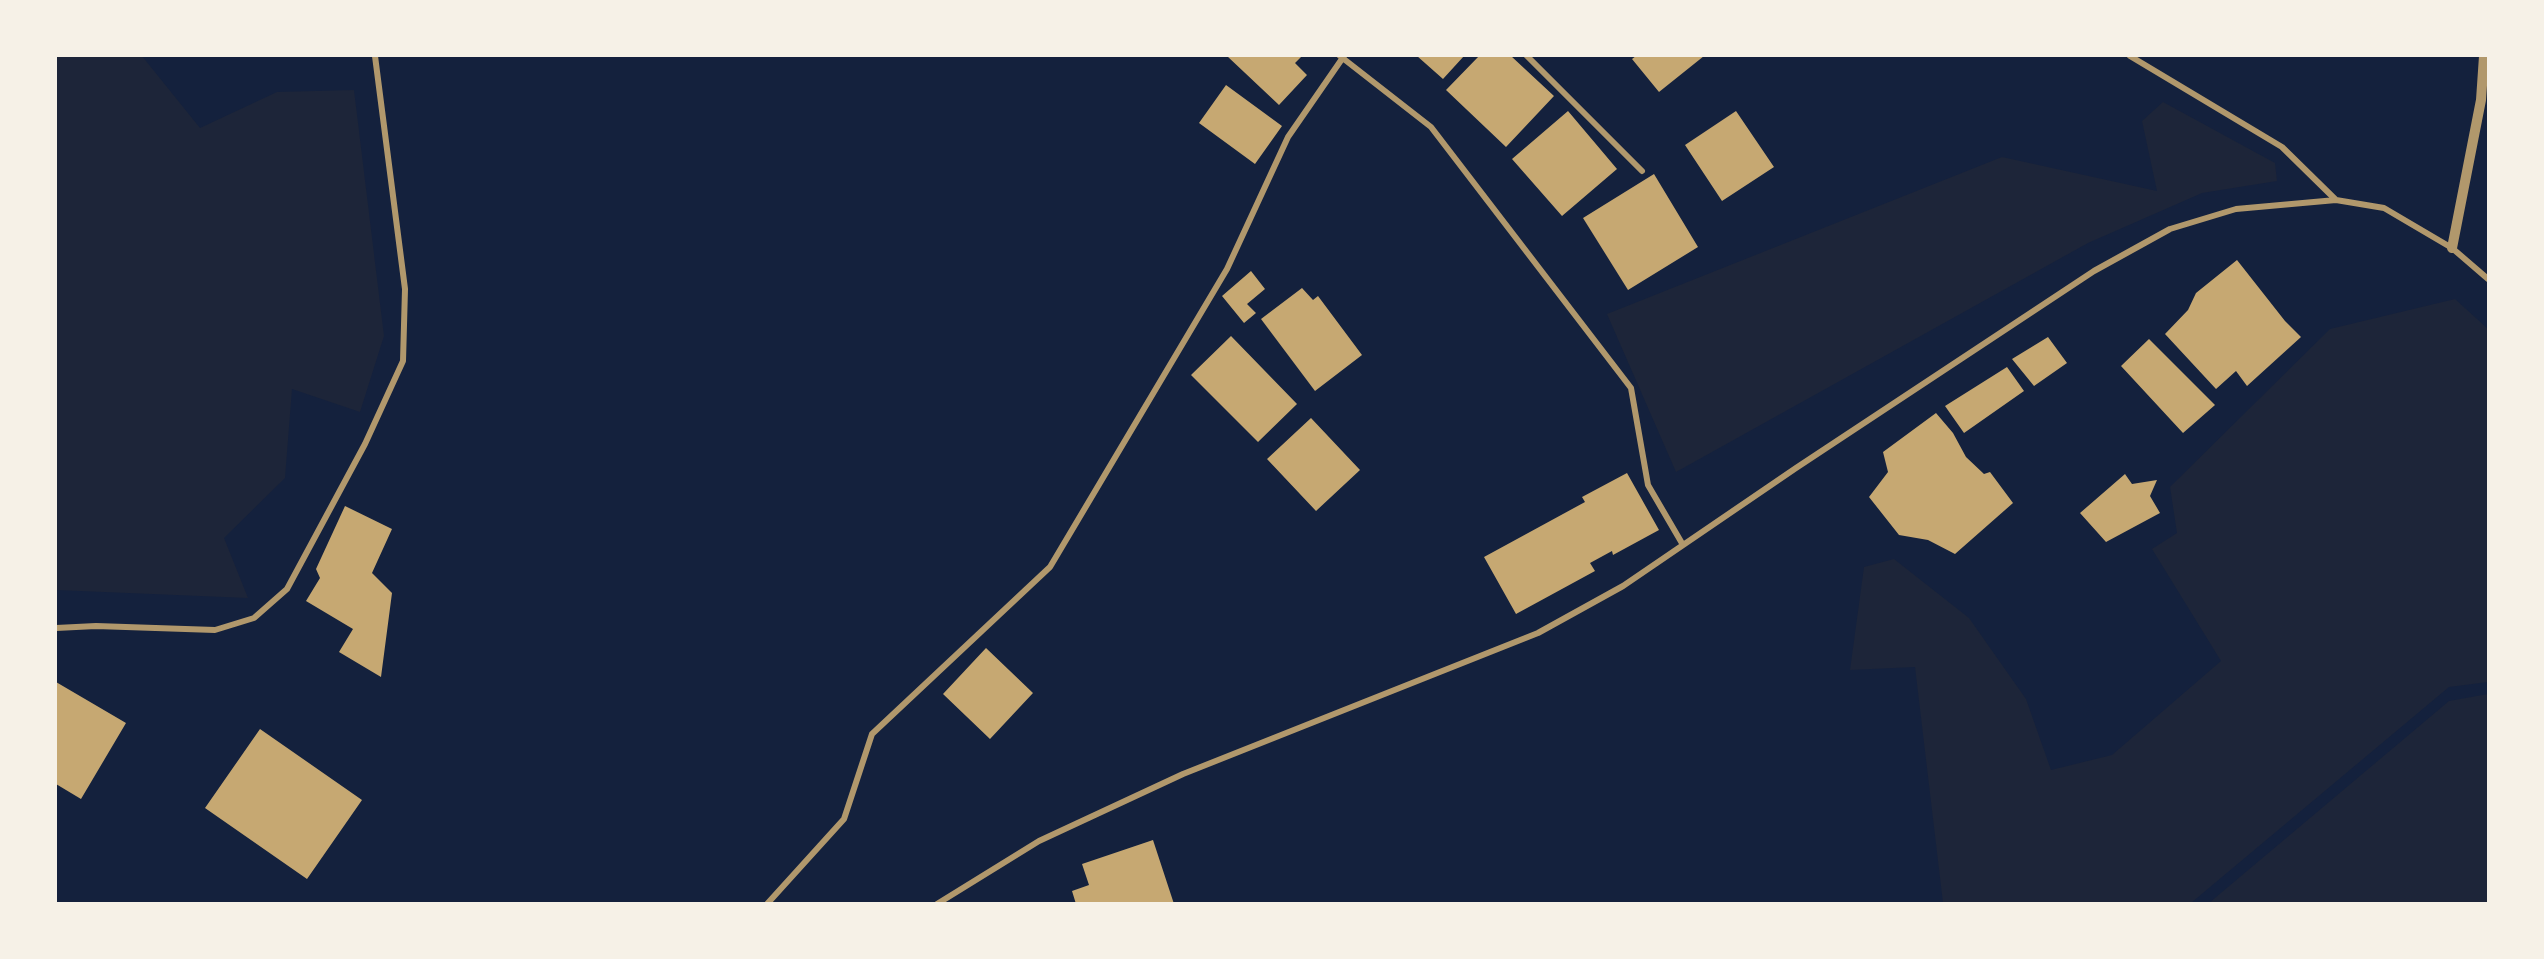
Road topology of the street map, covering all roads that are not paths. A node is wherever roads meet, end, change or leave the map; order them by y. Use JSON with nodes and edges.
{"nodes":[{"id":1,"x":375,"y":56,"type":"edge"},
{"id":2,"x":1342,"y":56,"type":"edge"},
{"id":3,"x":1527,"y":56,"type":"edge"},
{"id":4,"x":2130,"y":56,"type":"edge"},
{"id":5,"x":2484,"y":56,"type":"edge"},
{"id":6,"x":1642,"y":171,"type":"dead end"},
{"id":7,"x":2336,"y":200,"type":"junction"},
{"id":8,"x":2452,"y":248,"type":"junction"},
{"id":9,"x":2488,"y":279,"type":"edge"},
{"id":10,"x":1683,"y":545,"type":"junction"},
{"id":11,"x":56,"y":628,"type":"edge"},
{"id":12,"x":767,"y":903,"type":"edge"},
{"id":13,"x":937,"y":903,"type":"edge"}],
"edges":[{"from":1,"to":11,"type":"street"},
{"from":2,"to":10,"type":"street"},
{"from":2,"to":12,"type":"street"},
{"from":3,"to":6,"type":"street"},
{"from":4,"to":7,"type":"street"},
{"from":5,"to":8,"type":"street"},
{"from":7,"to":8,"type":"street"},
{"from":7,"to":10,"type":"street"},
{"from":8,"to":9,"type":"street"},
{"from":10,"to":13,"type":"street"}]}
